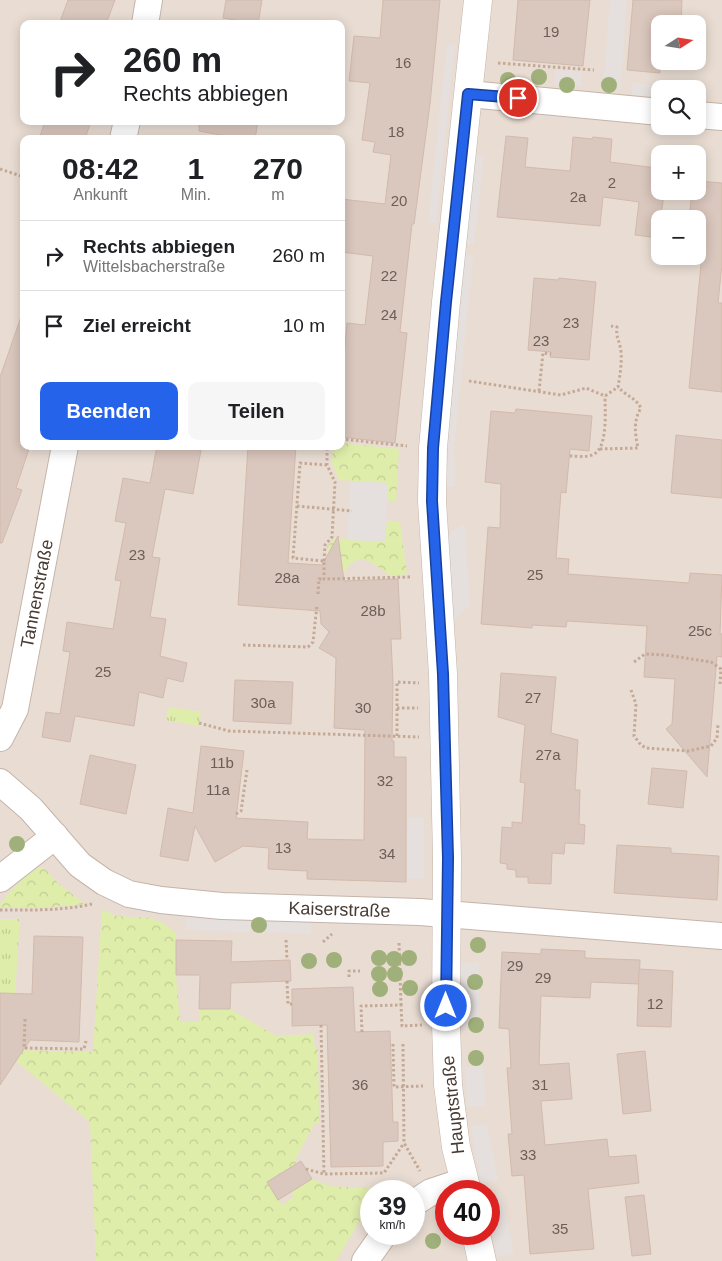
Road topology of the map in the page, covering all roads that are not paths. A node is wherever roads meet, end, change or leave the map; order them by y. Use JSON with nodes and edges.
{"nodes":[{"id":1,"x":149,"y":0,"type":"edge"},
{"id":2,"x":478,"y":0,"type":"edge"},
{"id":3,"x":146,"y":20,"type":"edge"},
{"id":4,"x":468,"y":94,"type":"junction"},
{"id":5,"x":651,"y":111,"type":"edge"},
{"id":6,"x":706,"y":116,"type":"edge"},
{"id":7,"x":722,"y":117,"type":"edge"},
{"id":8,"x":64,"y":450,"type":"edge"},
{"id":9,"x":0,"y":738,"type":"edge"},
{"id":10,"x":0,"y":782,"type":"edge"},
{"id":11,"x":55,"y":836,"type":"junction"},
{"id":12,"x":0,"y":880,"type":"edge"},
{"id":13,"x":447,"y":914,"type":"junction"},
{"id":14,"x":722,"y":936,"type":"edge"},
{"id":15,"x":465,"y":1180,"type":"edge"},
{"id":16,"x":376,"y":1245,"type":"edge"},
{"id":17,"x":478,"y":1245,"type":"edge"},
{"id":18,"x":365,"y":1261,"type":"edge"},
{"id":19,"x":482,"y":1261,"type":"edge"}],
"edges":[{"from":1,"to":3,"type":"street"},
{"from":2,"to":4,"type":"street","name":"Hauptstraße"},
{"from":4,"to":5,"type":"street"},
{"from":4,"to":13,"type":"street","name":"Hauptstraße"},
{"from":6,"to":7,"type":"street"},
{"from":8,"to":9,"type":"street","name":"Tannenstraße"},
{"from":10,"to":11,"type":"street","name":"Kaiserstraße"},
{"from":11,"to":12,"type":"street"},
{"from":11,"to":13,"type":"street","name":"Kaiserstraße"},
{"from":13,"to":14,"type":"street","name":"Kaiserstraße"},
{"from":13,"to":15,"type":"street","name":"Hauptstraße"},
{"from":16,"to":18,"type":"street"},
{"from":17,"to":19,"type":"street"}]}
